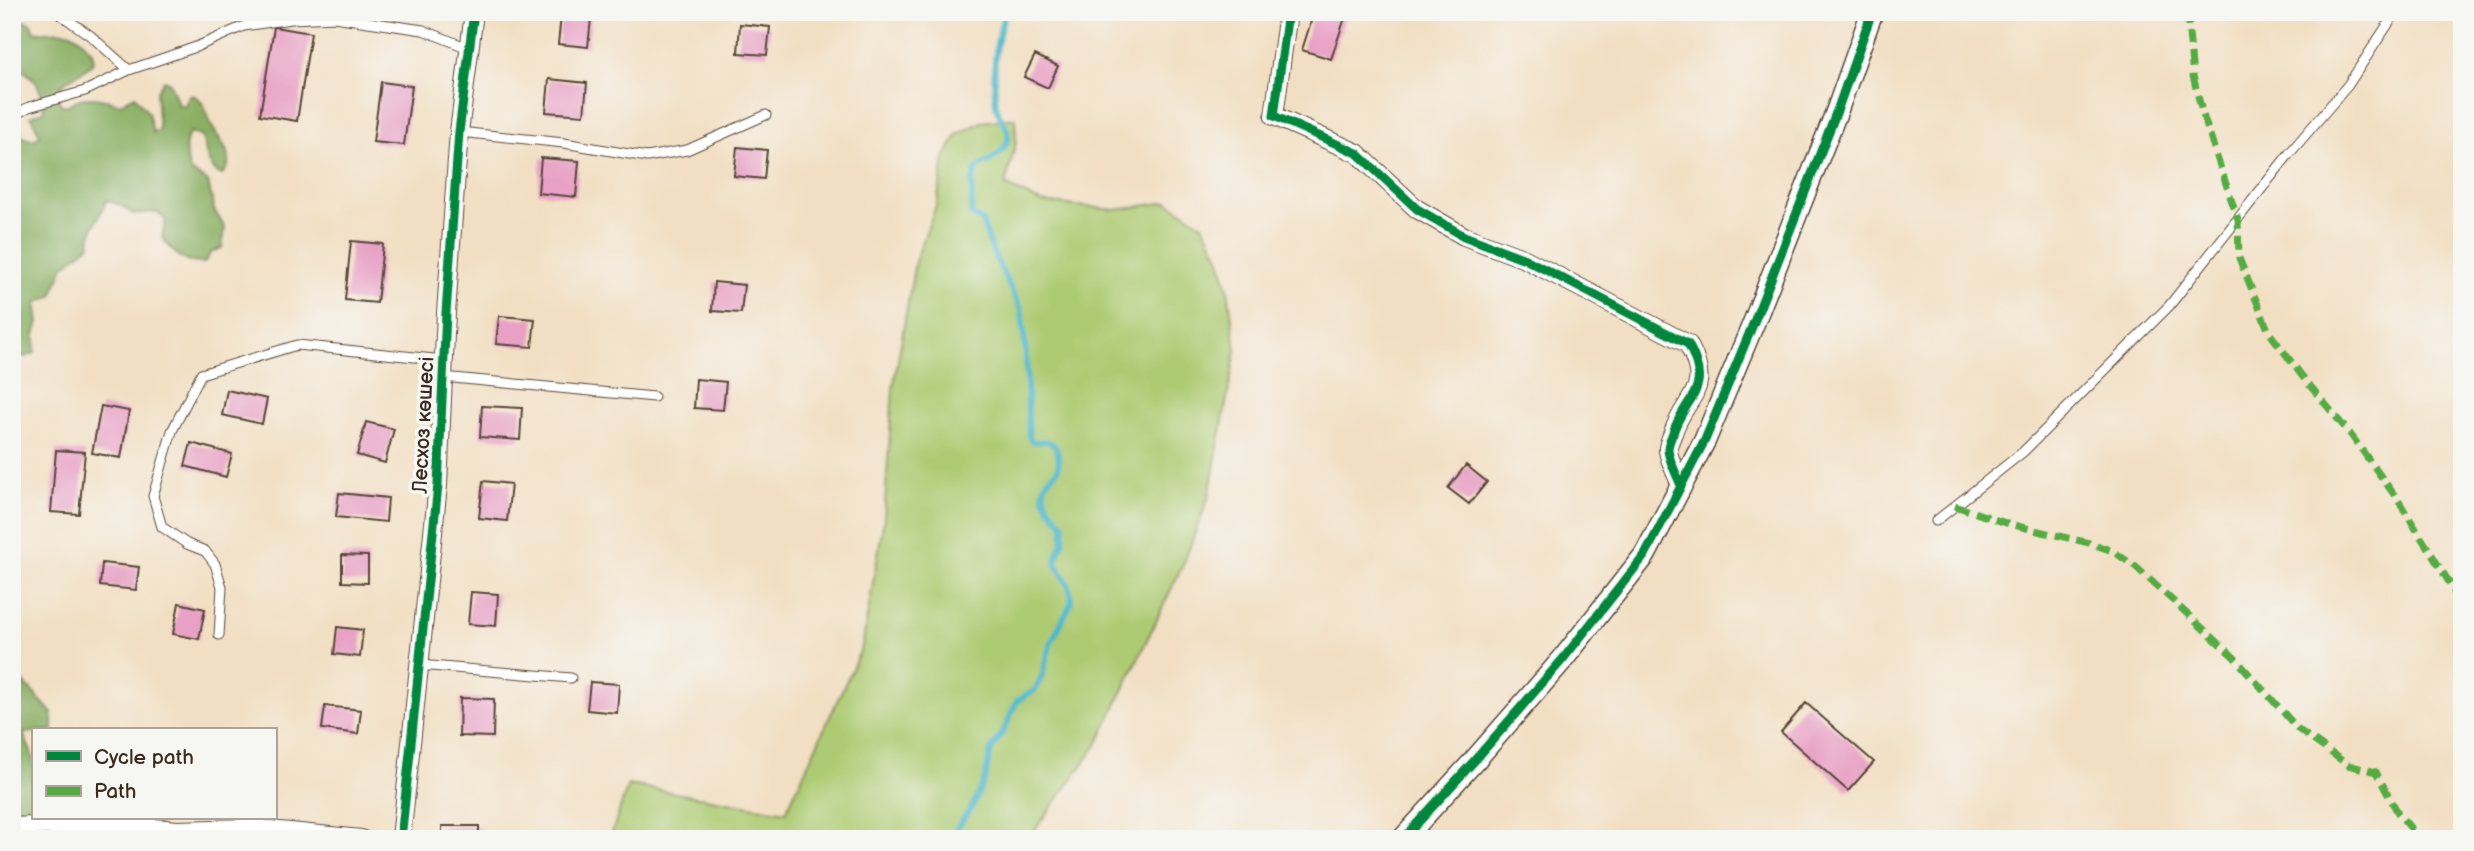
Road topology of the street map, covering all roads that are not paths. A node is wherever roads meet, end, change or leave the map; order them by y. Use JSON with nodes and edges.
{"nodes":[{"id":1,"x":57,"y":12,"type":"edge"},
{"id":2,"x":474,"y":12,"type":"edge"},
{"id":3,"x":1288,"y":12,"type":"edge"},
{"id":4,"x":1872,"y":12,"type":"edge"},
{"id":5,"x":2396,"y":12,"type":"edge"},
{"id":6,"x":332,"y":15,"type":"edge"},
{"id":7,"x":468,"y":48,"type":"junction"},
{"id":8,"x":129,"y":70,"type":"junction"},
{"id":9,"x":766,"y":115,"type":"dead end"},
{"id":10,"x":12,"y":116,"type":"edge"},
{"id":11,"x":459,"y":132,"type":"junction"},
{"id":12,"x":444,"y":369,"type":"junction"},
{"id":13,"x":654,"y":397,"type":"dead end"},
{"id":14,"x":1681,"y":485,"type":"junction"},
{"id":15,"x":1936,"y":521,"type":"dead end"},
{"id":16,"x":219,"y":635,"type":"dead end"},
{"id":17,"x":419,"y":665,"type":"junction"},
{"id":18,"x":571,"y":678,"type":"dead end"},
{"id":19,"x":12,"y":827,"type":"edge"},
{"id":20,"x":361,"y":839,"type":"edge"},
{"id":21,"x":401,"y":839,"type":"edge"},
{"id":22,"x":1403,"y":839,"type":"edge"}],
"edges":[{"from":1,"to":8,"type":"lane"},
{"from":2,"to":7,"type":"street","name":"Лесхоз көшесі"},
{"from":3,"to":14,"type":"street"},
{"from":4,"to":14,"type":"street"},
{"from":5,"to":15,"type":"lane"},
{"from":6,"to":7,"type":"lane"},
{"from":6,"to":8,"type":"lane"},
{"from":7,"to":11,"type":"street","name":"Лесхоз көшесі"},
{"from":8,"to":10,"type":"lane"},
{"from":9,"to":11,"type":"lane"},
{"from":11,"to":12,"type":"street","name":"Лесхоз көшесі"},
{"from":12,"to":13,"type":"lane"},
{"from":12,"to":16,"type":"lane"},
{"from":12,"to":17,"type":"street","name":"Лесхоз көшесі"},
{"from":14,"to":22,"type":"street"},
{"from":17,"to":18,"type":"lane"},
{"from":17,"to":21,"type":"street","name":"Лесхоз көшесі"},
{"from":19,"to":20,"type":"street"}]}
